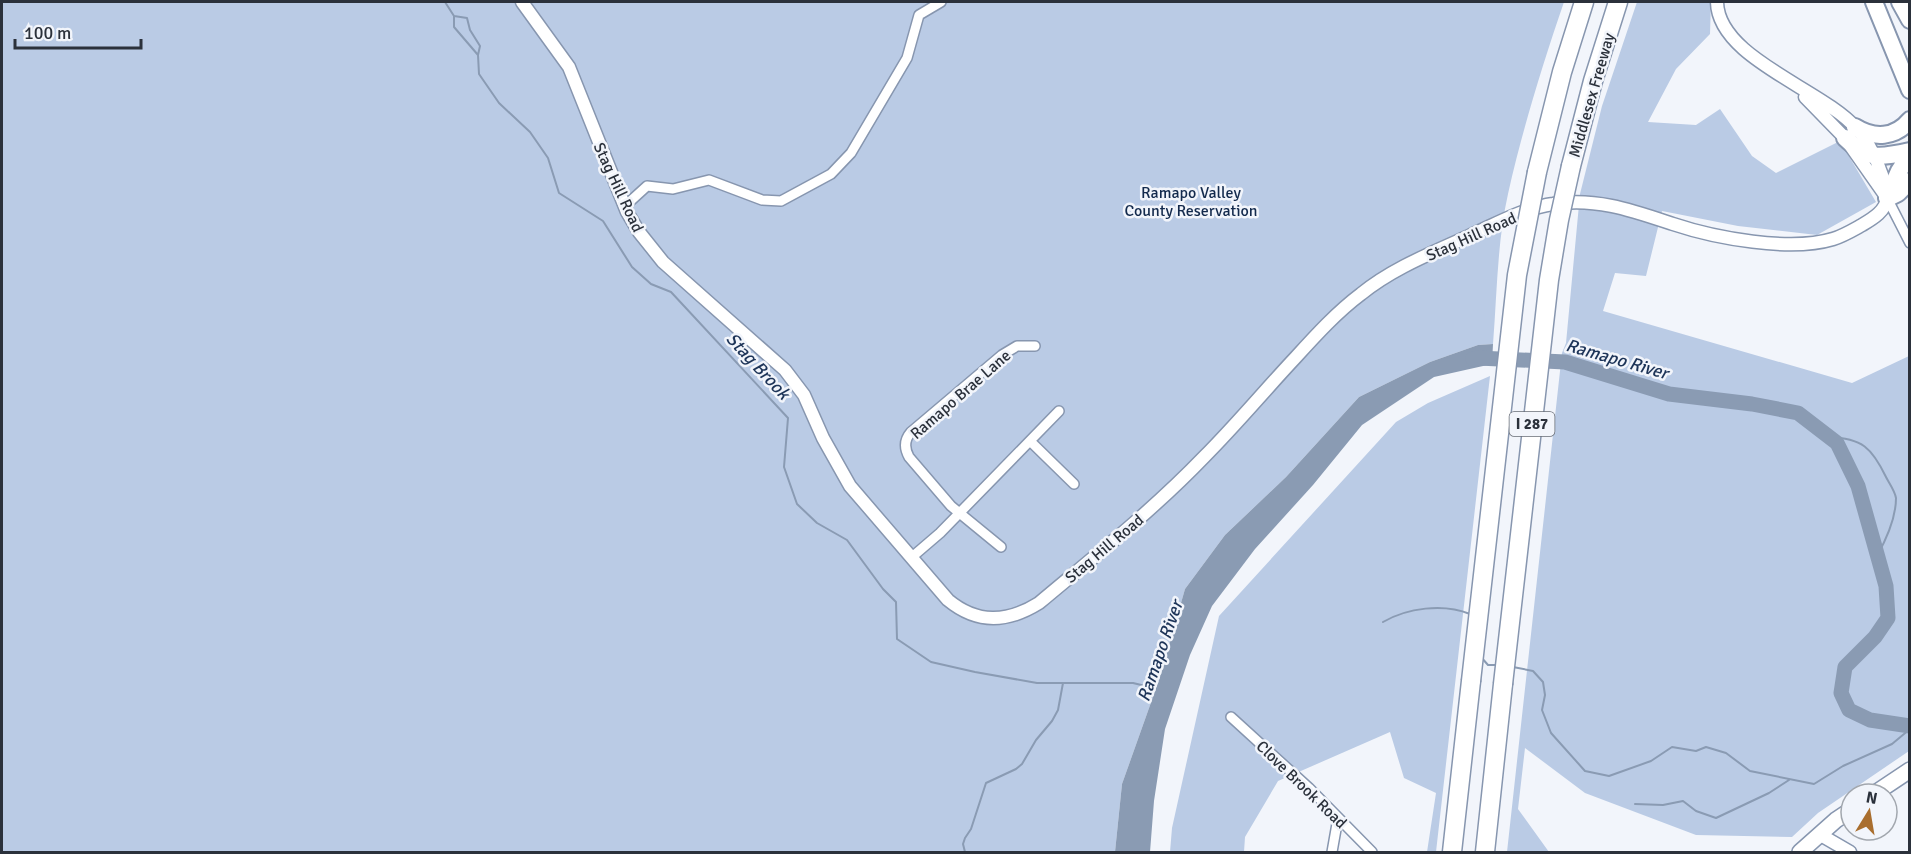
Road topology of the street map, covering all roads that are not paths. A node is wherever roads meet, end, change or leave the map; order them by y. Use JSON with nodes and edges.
{"nodes":[{"id":1,"x":522,"y":2,"type":"edge"},
{"id":2,"x":941,"y":2,"type":"edge"},
{"id":3,"x":1584,"y":2,"type":"edge"},
{"id":4,"x":1619,"y":2,"type":"edge"},
{"id":5,"x":1717,"y":2,"type":"edge"},
{"id":6,"x":1900,"y":2,"type":"edge"},
{"id":7,"x":1877,"y":9,"type":"edge"},
{"id":8,"x":1910,"y":20,"type":"edge"},
{"id":9,"x":1910,"y":67,"type":"edge"},
{"id":10,"x":1910,"y":90,"type":"edge"},
{"id":11,"x":1910,"y":120,"type":"edge"},
{"id":12,"x":1850,"y":132,"type":"junction"},
{"id":13,"x":1910,"y":153,"type":"edge"},
{"id":14,"x":1875,"y":156,"type":"junction"},
{"id":15,"x":1910,"y":181,"type":"edge"},
{"id":16,"x":1887,"y":198,"type":"junction"},
{"id":17,"x":625,"y":206,"type":"junction"},
{"id":18,"x":1910,"y":243,"type":"edge"},
{"id":19,"x":1035,"y":346,"type":"dead end"},
{"id":20,"x":1059,"y":411,"type":"dead end"},
{"id":21,"x":1030,"y":441,"type":"junction"},
{"id":22,"x":1074,"y":484,"type":"dead end"},
{"id":23,"x":959,"y":513,"type":"junction"},
{"id":24,"x":1001,"y":547,"type":"dead end"},
{"id":25,"x":912,"y":557,"type":"junction"},
{"id":26,"x":1231,"y":717,"type":"dead end"},
{"id":27,"x":1910,"y":770,"type":"edge"},
{"id":28,"x":1892,"y":782,"type":"edge"},
{"id":29,"x":1338,"y":818,"type":"junction"},
{"id":30,"x":1839,"y":819,"type":"edge"},
{"id":31,"x":1820,"y":834,"type":"junction"},
{"id":32,"x":1332,"y":852,"type":"edge"},
{"id":33,"x":1372,"y":852,"type":"edge"},
{"id":34,"x":1452,"y":852,"type":"edge"},
{"id":35,"x":1485,"y":852,"type":"edge"},
{"id":36,"x":1800,"y":852,"type":"edge"},
{"id":37,"x":1850,"y":852,"type":"edge"}],
"edges":[{"from":1,"to":17,"type":"street","name":"Stag Hill Road"},
{"from":2,"to":17,"type":"street"},
{"from":3,"to":34,"type":"highway","number":"I 287","bridge":true},
{"from":4,"to":35,"type":"highway","name":"Middlesex Freeway","number":"I 287","bridge":true},
{"from":5,"to":12,"type":"street"},
{"from":6,"to":8,"type":"highway"},
{"from":7,"to":9,"type":"highway"},
{"from":7,"to":10,"type":"highway"},
{"from":11,"to":12,"type":"highway"},
{"from":12,"to":14,"type":"highway"},
{"from":12,"to":16,"type":"street"},
{"from":13,"to":14,"type":"highway"},
{"from":13,"to":16,"type":"highway"},
{"from":14,"to":16,"type":"street"},
{"from":15,"to":16,"type":"highway"},
{"from":16,"to":18,"type":"street"},
{"from":16,"to":25,"type":"street","name":"Stag Hill Road"},
{"from":17,"to":25,"type":"street","name":"Stag Hill Road"},
{"from":19,"to":23,"type":"street","name":"Ramapo Brae Lane"},
{"from":20,"to":21,"type":"street"},
{"from":21,"to":22,"type":"street"},
{"from":21,"to":23,"type":"street"},
{"from":23,"to":24,"type":"street","name":"Ramapo Brae Lane"},
{"from":23,"to":25,"type":"street"},
{"from":26,"to":29,"type":"street","name":"Clove Brook Road"},
{"from":27,"to":28,"type":"main road"},
{"from":29,"to":32,"type":"street"},
{"from":29,"to":33,"type":"street","name":"Clove Brook Road"},
{"from":30,"to":31,"type":"main road"},
{"from":31,"to":36,"type":"main road"},
{"from":31,"to":37,"type":"street"}]}
